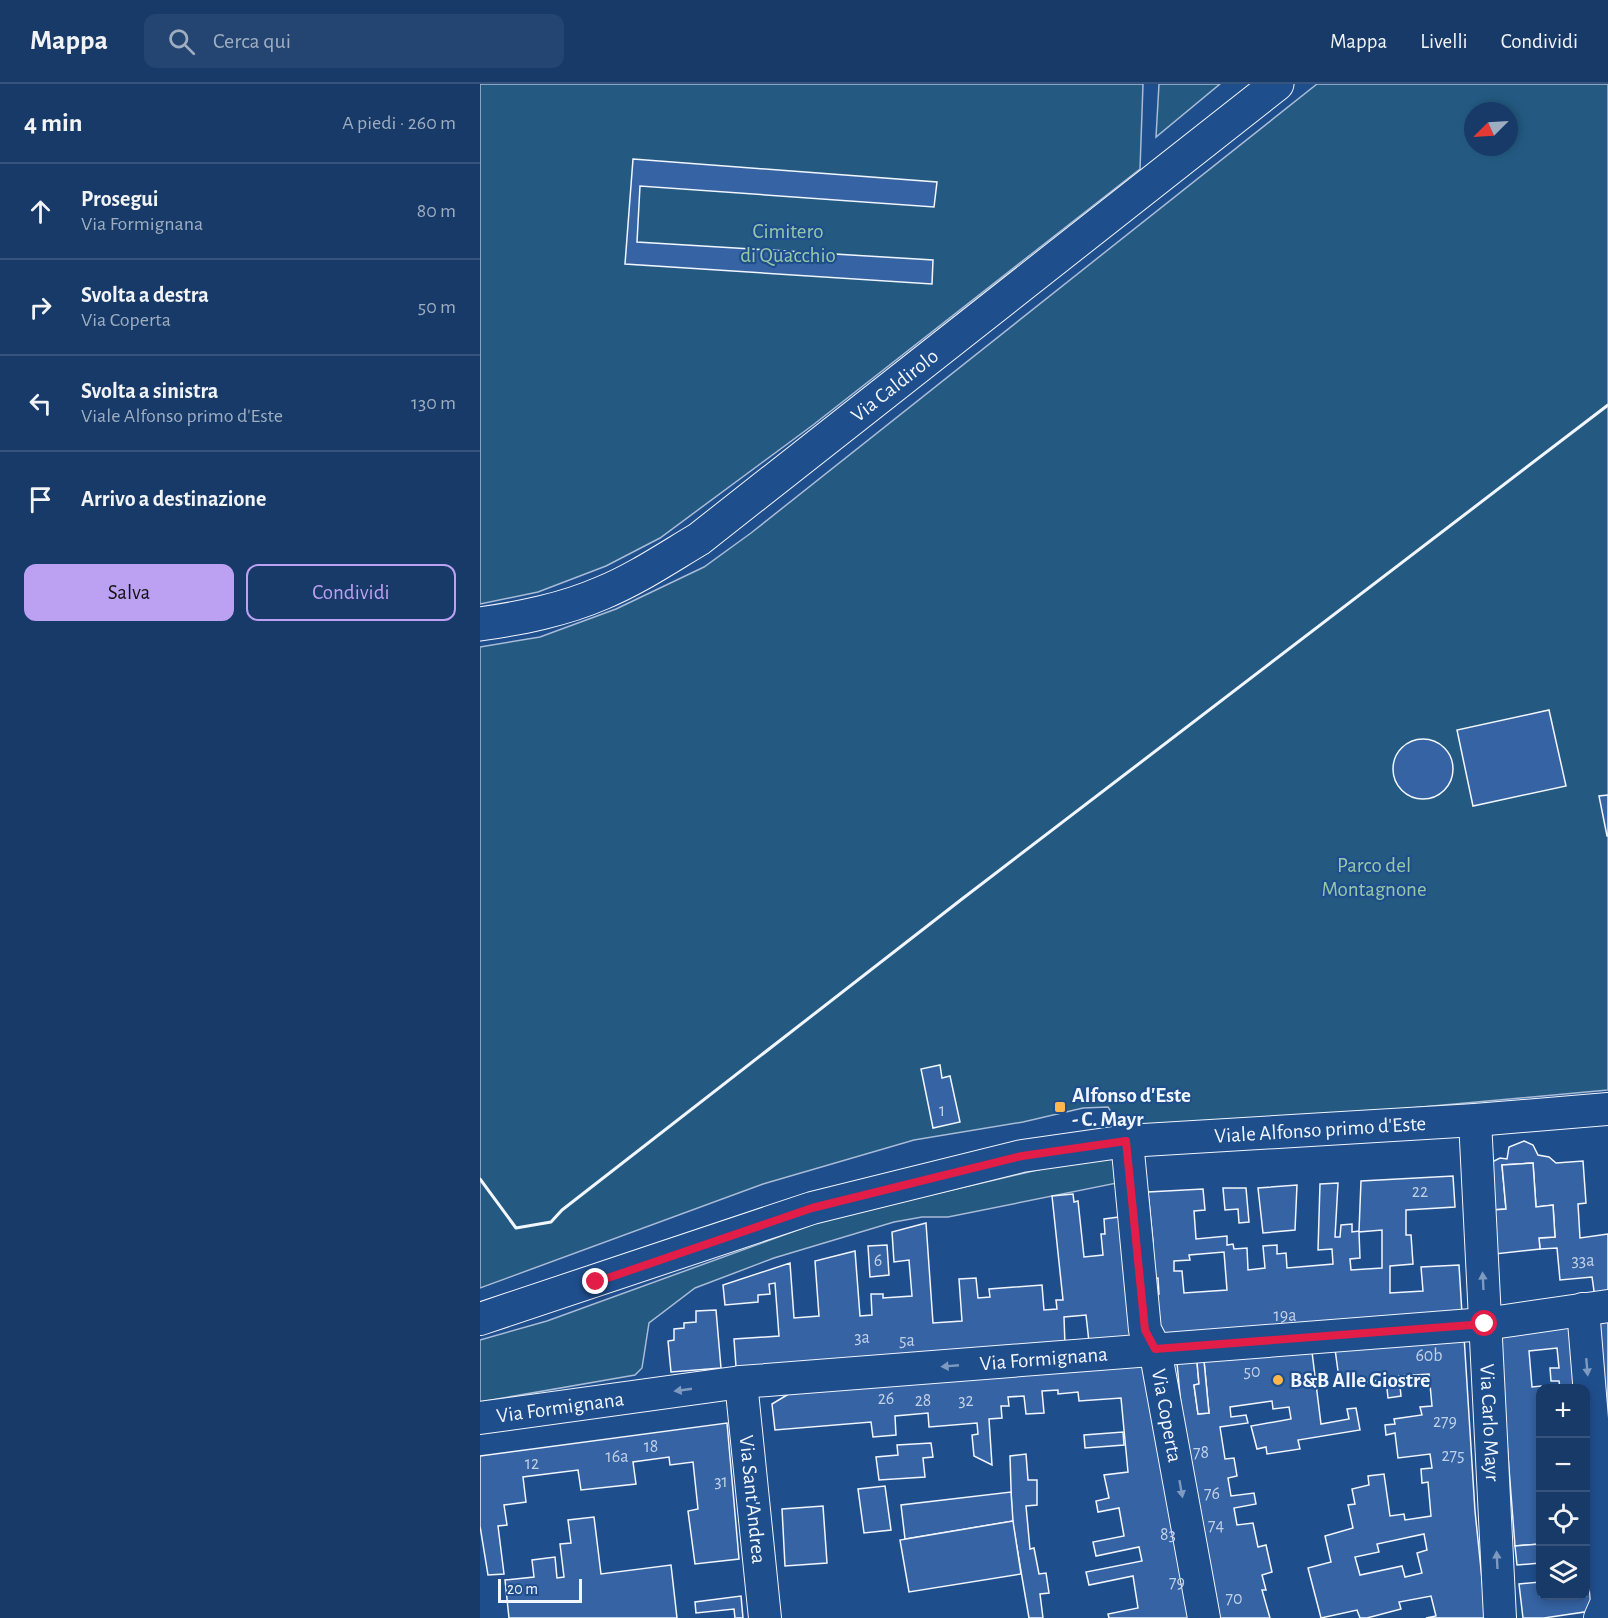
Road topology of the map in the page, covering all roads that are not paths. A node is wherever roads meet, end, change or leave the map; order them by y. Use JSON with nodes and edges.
{"nodes":[{"id":1,"x":1277,"y":84,"type":"edge"},
{"id":2,"x":480,"y":624,"type":"edge"},
{"id":3,"x":1608,"y":1109,"type":"edge"},
{"id":4,"x":1475,"y":1120,"type":"junction"},
{"id":5,"x":1126,"y":1141,"type":"junction"},
{"id":6,"x":1595,"y":1307,"type":"edge"},
{"id":7,"x":480,"y":1319,"type":"edge"},
{"id":8,"x":1485,"y":1324,"type":"junction"},
{"id":9,"x":1155,"y":1349,"type":"junction"},
{"id":10,"x":741,"y":1382,"type":"junction"},
{"id":11,"x":480,"y":1418,"type":"edge"},
{"id":12,"x":765,"y":1618,"type":"edge"},
{"id":13,"x":1204,"y":1618,"type":"edge"},
{"id":14,"x":1500,"y":1618,"type":"edge"},
{"id":15,"x":1600,"y":1618,"type":"edge"}],
"edges":[{"from":1,"to":2,"type":"main road","name":"Via Caldirolo"},
{"from":3,"to":4,"type":"street","name":"Viale Alfonso primo d'Este"},
{"from":4,"to":5,"type":"street","name":"Viale Alfonso primo d'Este"},
{"from":8,"to":4,"type":"street","name":"Via Carlo Mayr","one_way":true},
{"from":5,"to":7,"type":"street","name":"Viale Alfonso primo d'Este"},
{"from":5,"to":9,"type":"street","name":"Via Coperta"},
{"from":6,"to":8,"type":"street","name":"Via Formignana"},
{"from":6,"to":15,"type":"street","one_way":true},
{"from":8,"to":9,"type":"street","name":"Via Formignana"},
{"from":14,"to":8,"type":"street","name":"Via Carlo Mayr","one_way":true},
{"from":9,"to":10,"type":"street","name":"Via Formignana","one_way":true},
{"from":9,"to":13,"type":"street","name":"Via Coperta","one_way":true},
{"from":10,"to":11,"type":"street","name":"Via Formignana","one_way":true},
{"from":10,"to":12,"type":"street","name":"Via Sant'Andrea"}]}
